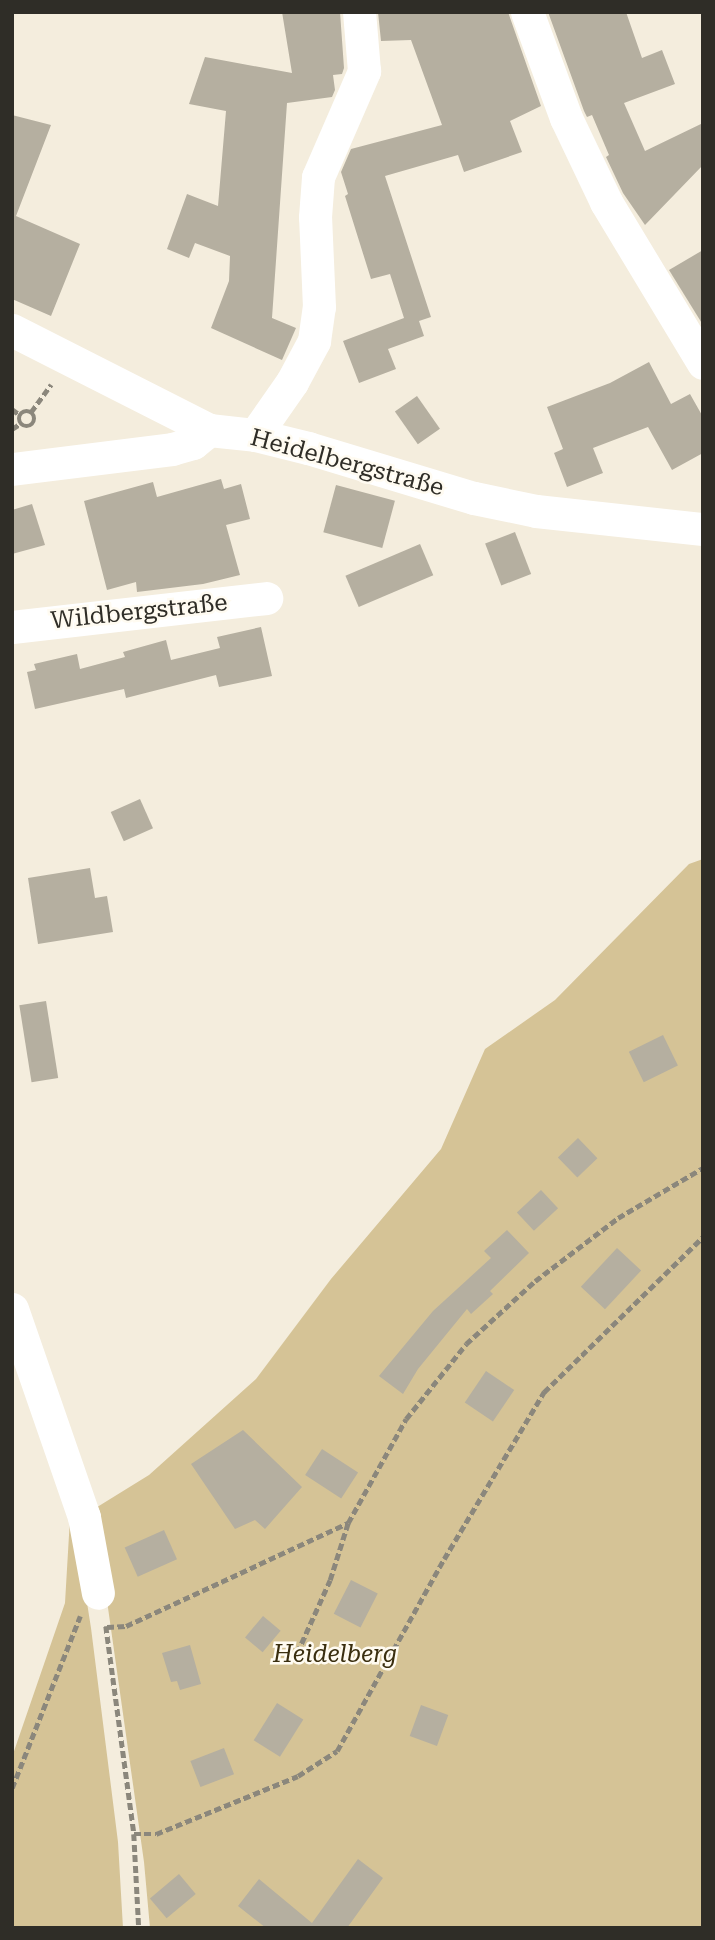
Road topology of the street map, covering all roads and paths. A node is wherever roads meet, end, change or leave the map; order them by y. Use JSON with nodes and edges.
{"nodes":[{"id":1,"x":359,"y":12,"type":"edge"},
{"id":2,"x":527,"y":12,"type":"edge"},
{"id":3,"x":12,"y":330,"type":"edge"},
{"id":4,"x":703,"y":363,"type":"edge"},
{"id":5,"x":12,"y":410,"type":"edge"},
{"id":6,"x":20,"y":415,"type":"junction"},
{"id":7,"x":20,"y":424,"type":"junction"},
{"id":8,"x":12,"y":429,"type":"edge"},
{"id":9,"x":209,"y":430,"type":"junction"},
{"id":10,"x":255,"y":435,"type":"junction"},
{"id":11,"x":12,"y":469,"type":"edge"},
{"id":12,"x":703,"y":528,"type":"edge"},
{"id":13,"x":266,"y":598,"type":"dead end"},
{"id":14,"x":12,"y":627,"type":"edge"},
{"id":15,"x":703,"y":1168,"type":"edge"},
{"id":16,"x":703,"y":1237,"type":"edge"},
{"id":17,"x":12,"y":1309,"type":"edge"},
{"id":18,"x":348,"y":1522,"type":"junction"},
{"id":19,"x":98,"y":1593,"type":"junction"},
{"id":20,"x":107,"y":1627,"type":"junction"},
{"id":21,"x":297,"y":1653,"type":"dead end"},
{"id":22,"x":12,"y":1788,"type":"edge"},
{"id":23,"x":134,"y":1834,"type":"junction"},
{"id":24,"x":139,"y":1928,"type":"edge"}],
"edges":[{"from":1,"to":10,"type":"street"},
{"from":2,"to":4,"type":"street"},
{"from":3,"to":9,"type":"street","name":"Heidelbergstraße"},
{"from":5,"to":6,"type":"path"},
{"from":6,"to":7,"type":"path"},
{"from":6,"to":7,"type":"path"},
{"from":7,"to":8,"type":"path"},
{"from":9,"to":10,"type":"street","name":"Heidelbergstraße"},
{"from":9,"to":11,"type":"street"},
{"from":10,"to":12,"type":"street","name":"Heidelbergstraße"},
{"from":13,"to":14,"type":"street","name":"Wildbergstraße"},
{"from":15,"to":18,"type":"path"},
{"from":16,"to":23,"type":"path"},
{"from":17,"to":19,"type":"street"},
{"from":18,"to":20,"type":"path"},
{"from":18,"to":21,"type":"path"},
{"from":19,"to":20,"type":"path"},
{"from":19,"to":22,"type":"path"},
{"from":20,"to":23,"type":"path"},
{"from":23,"to":24,"type":"path"}]}
